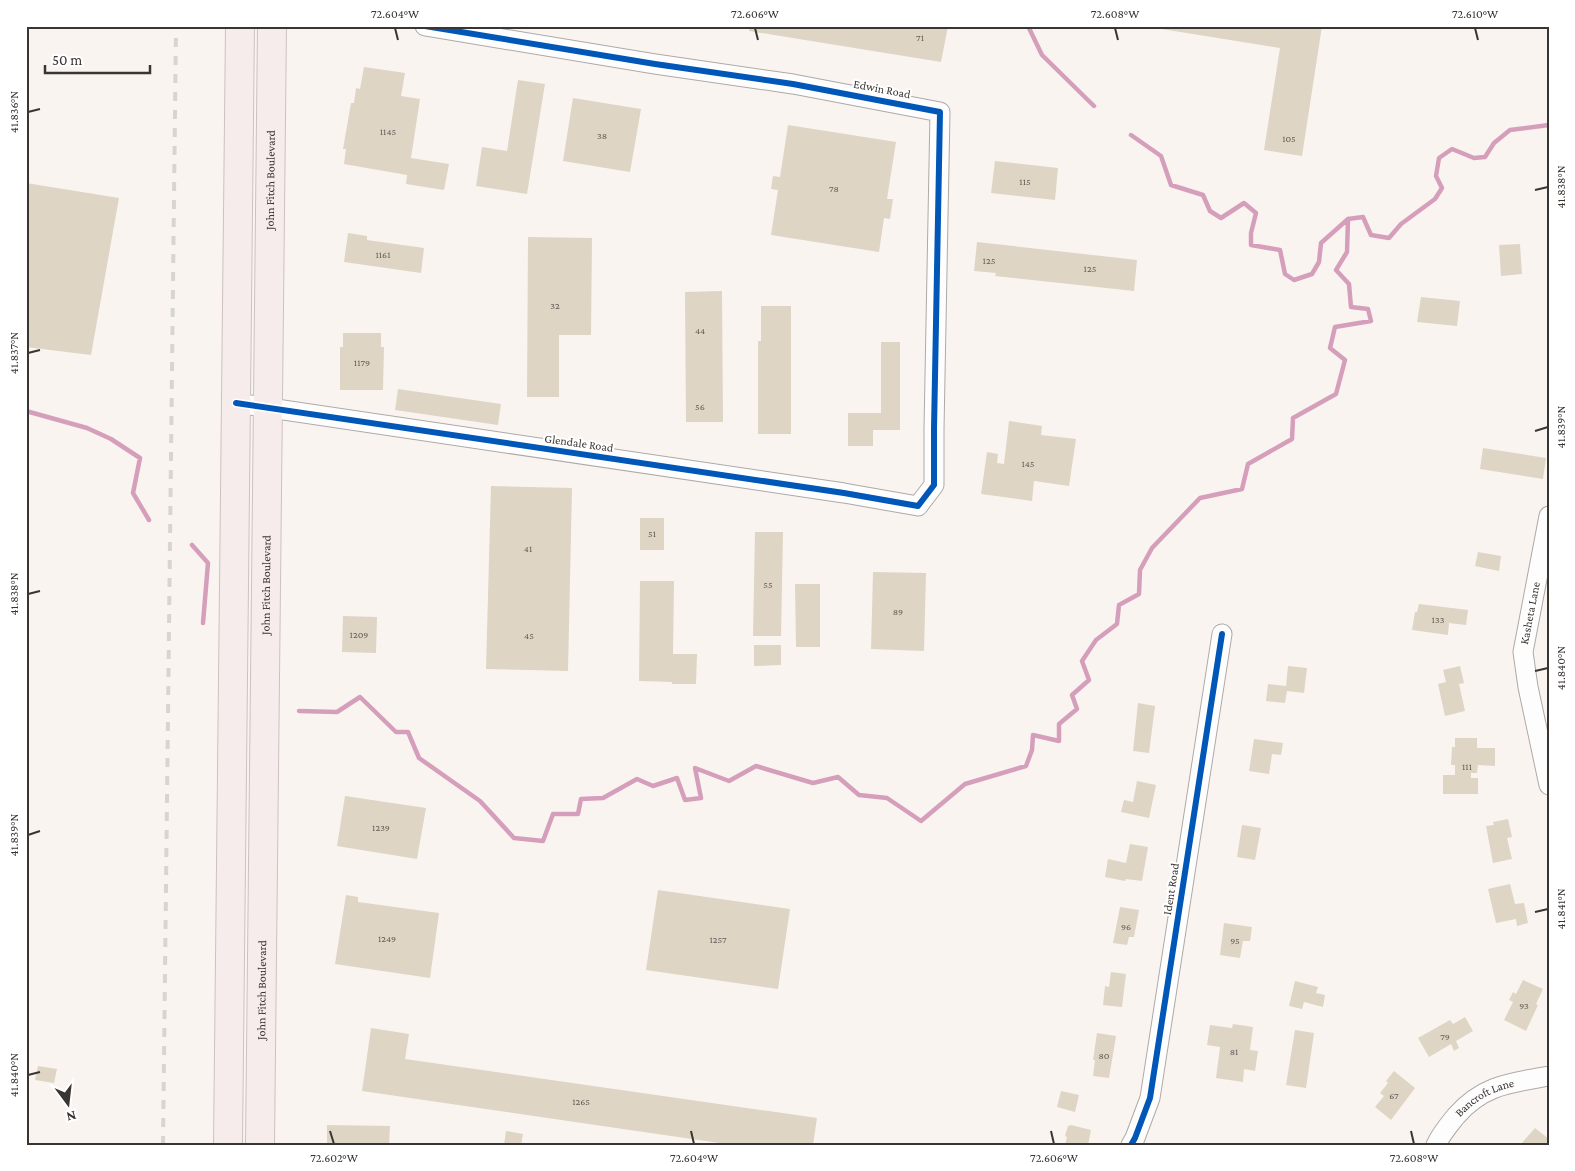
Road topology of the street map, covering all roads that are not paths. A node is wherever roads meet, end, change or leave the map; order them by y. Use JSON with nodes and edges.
{"nodes":[{"id":1,"x":240,"y":26,"type":"edge"},
{"id":2,"x":272,"y":26,"type":"edge"},
{"id":3,"x":425,"y":26,"type":"edge"},
{"id":4,"x":236,"y":403,"type":"junction"},
{"id":5,"x":268,"y":408,"type":"junction"},
{"id":6,"x":918,"y":506,"type":"joint"},
{"id":7,"x":1549,"y":516,"type":"edge"},
{"id":8,"x":1222,"y":634,"type":"dead end"},
{"id":9,"x":1549,"y":785,"type":"edge"},
{"id":10,"x":1549,"y":1076,"type":"edge"},
{"id":11,"x":228,"y":1145,"type":"edge"},
{"id":12,"x":260,"y":1145,"type":"edge"},
{"id":13,"x":1131,"y":1145,"type":"edge"},
{"id":14,"x":1436,"y":1145,"type":"edge"}],
"edges":[{"from":1,"to":4,"type":"highway"},
{"from":2,"to":5,"type":"highway","name":"John Fitch Boulevard"},
{"from":3,"to":6,"type":"street","name":"Edwin Road"},
{"from":4,"to":5,"type":"street","name":"Glendale Road"},
{"from":4,"to":11,"type":"highway"},
{"from":5,"to":6,"type":"street","name":"Glendale Road"},
{"from":5,"to":12,"type":"highway","name":"John Fitch Boulevard"},
{"from":7,"to":9,"type":"street","name":"Kasheta Lane"},
{"from":8,"to":13,"type":"street","name":"Ident Road"},
{"from":10,"to":14,"type":"street","name":"Bancroft Lane"}]}
